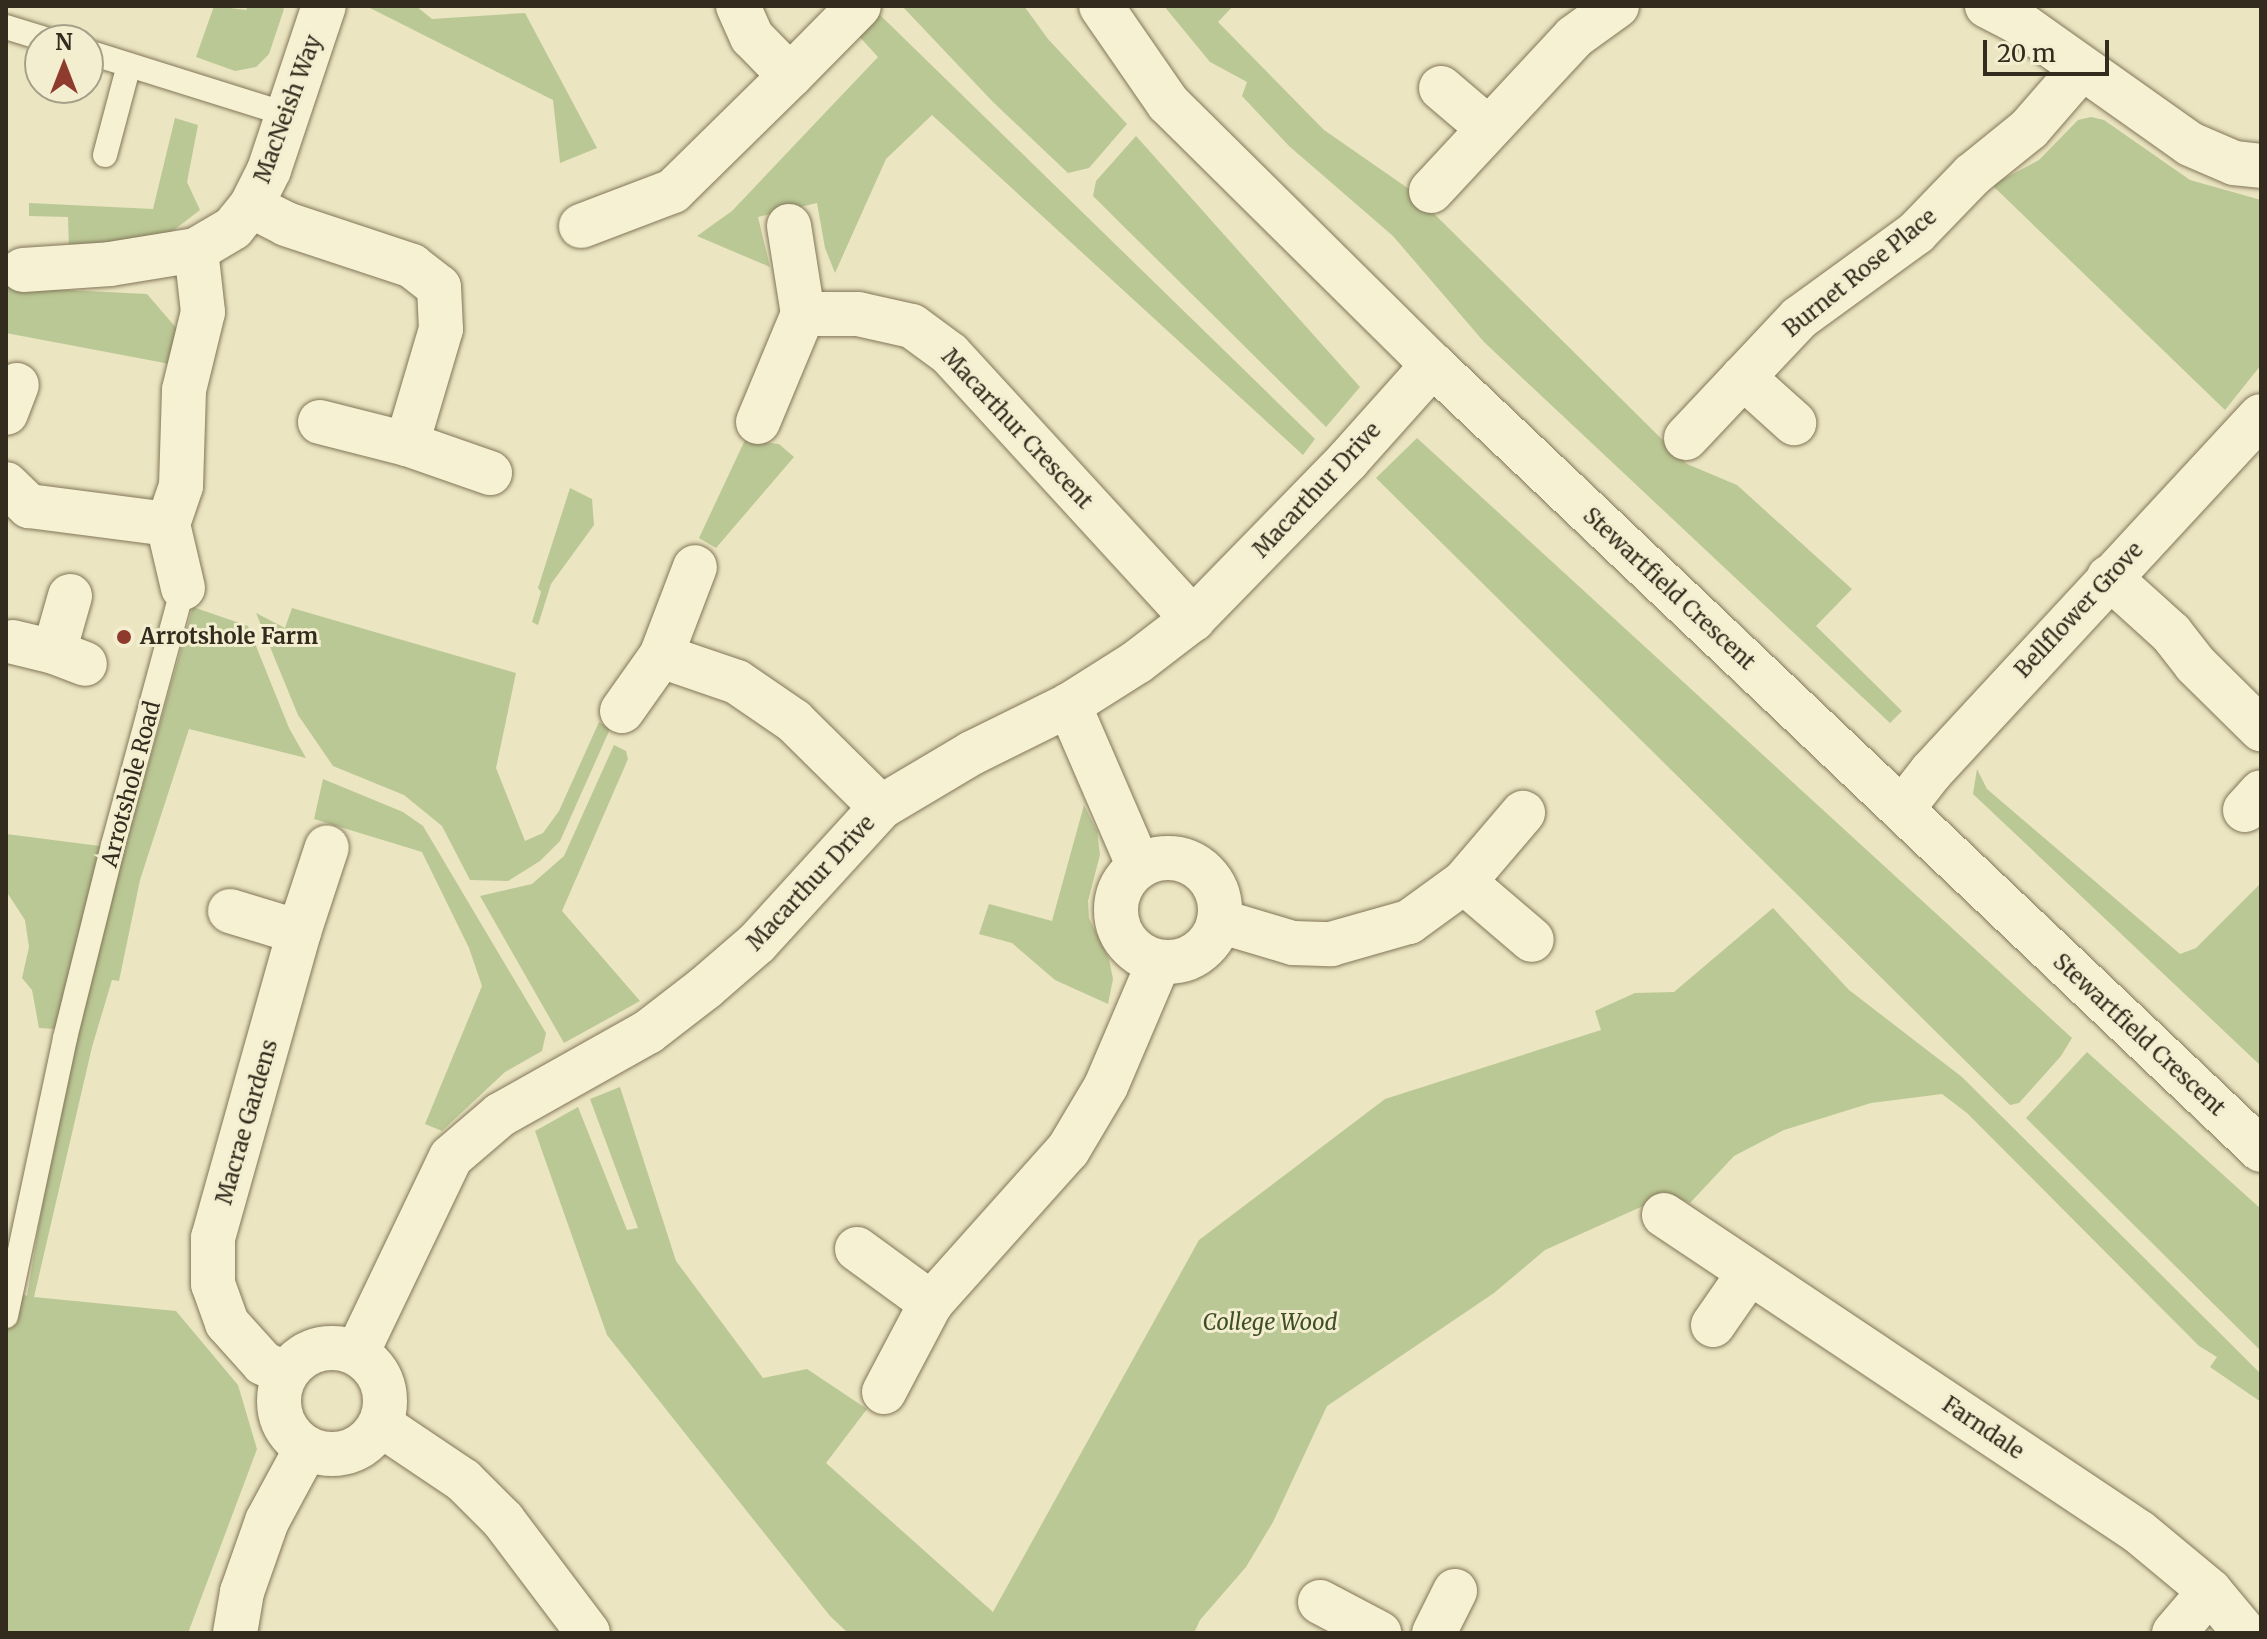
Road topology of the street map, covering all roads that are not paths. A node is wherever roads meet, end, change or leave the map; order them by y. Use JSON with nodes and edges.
{"nodes":[{"id":1,"x":324,"y":6,"type":"edge"},
{"id":2,"x":738,"y":6,"type":"edge"},
{"id":3,"x":859,"y":6,"type":"edge"},
{"id":4,"x":1101,"y":6,"type":"edge"},
{"id":5,"x":1617,"y":6,"type":"edge"},
{"id":6,"x":1987,"y":6,"type":"edge"},
{"id":7,"x":104,"y":57,"type":"edge"},
{"id":8,"x":129,"y":65,"type":"junction"},
{"id":9,"x":2081,"y":69,"type":"junction"},
{"id":10,"x":790,"y":76,"type":"junction"},
{"id":11,"x":1441,"y":88,"type":"dead end"},
{"id":12,"x":289,"y":115,"type":"junction"},
{"id":13,"x":1488,"y":128,"type":"junction"},
{"id":14,"x":105,"y":155,"type":"dead end"},
{"id":15,"x":2261,"y":166,"type":"edge"},
{"id":16,"x":1431,"y":191,"type":"dead end"},
{"id":17,"x":251,"y":206,"type":"junction"},
{"id":18,"x":581,"y":226,"type":"dead end"},
{"id":19,"x":789,"y":226,"type":"dead end"},
{"id":20,"x":196,"y":250,"type":"junction"},
{"id":21,"x":14,"y":269,"type":"edge"},
{"id":22,"x":803,"y":314,"type":"junction"},
{"id":23,"x":1433,"y":365,"type":"junction"},
{"id":24,"x":1743,"y":377,"type":"junction"},
{"id":25,"x":2261,"y":416,"type":"edge"},
{"id":26,"x":320,"y":422,"type":"dead end"},
{"id":27,"x":758,"y":422,"type":"dead end"},
{"id":28,"x":1794,"y":423,"type":"dead end"},
{"id":29,"x":1686,"y":438,"type":"dead end"},
{"id":30,"x":407,"y":444,"type":"junction"},
{"id":31,"x":490,"y":473,"type":"dead end"},
{"id":32,"x":6,"y":484,"type":"edge"},
{"id":33,"x":168,"y":524,"type":"junction"},
{"id":34,"x":695,"y":567,"type":"dead end"},
{"id":35,"x":2109,"y":577,"type":"junction"},
{"id":36,"x":183,"y":588,"type":"joint"},
{"id":37,"x":70,"y":596,"type":"dead end"},
{"id":38,"x":1193,"y":619,"type":"junction"},
{"id":39,"x":50,"y":653,"type":"dead end"},
{"id":40,"x":661,"y":656,"type":"junction"},
{"id":41,"x":1069,"y":705,"type":"junction"},
{"id":42,"x":622,"y":711,"type":"dead end"},
{"id":43,"x":2261,"y":729,"type":"edge"},
{"id":44,"x":881,"y":807,"type":"junction"},
{"id":45,"x":1902,"y":809,"type":"junction"},
{"id":46,"x":1523,"y":813,"type":"dead end"},
{"id":47,"x":327,"y":847,"type":"dead end"},
{"id":48,"x":1139,"y":867,"type":"junction"},
{"id":49,"x":1464,"y":882,"type":"junction"},
{"id":50,"x":230,"y":911,"type":"dead end"},
{"id":51,"x":1219,"y":921,"type":"junction"},
{"id":52,"x":299,"y":932,"type":"junction"},
{"id":53,"x":1532,"y":940,"type":"dead end"},
{"id":54,"x":1159,"y":962,"type":"junction"},
{"id":55,"x":2261,"y":1150,"type":"edge"},
{"id":56,"x":1664,"y":1215,"type":"dead end"},
{"id":57,"x":857,"y":1249,"type":"dead end"},
{"id":58,"x":1749,"y":1273,"type":"junction"},
{"id":59,"x":931,"y":1303,"type":"junction"},
{"id":60,"x":6,"y":1316,"type":"edge"},
{"id":61,"x":1713,"y":1325,"type":"dead end"},
{"id":62,"x":357,"y":1353,"type":"junction"},
{"id":63,"x":285,"y":1373,"type":"junction"},
{"id":64,"x":884,"y":1392,"type":"dead end"},
{"id":65,"x":381,"y":1425,"type":"junction"},
{"id":66,"x":306,"y":1449,"type":"junction"},
{"id":67,"x":1455,"y":1591,"type":"dead end"},
{"id":68,"x":2210,"y":1591,"type":"junction"},
{"id":69,"x":1320,"y":1602,"type":"dead end"},
{"id":70,"x":235,"y":1633,"type":"edge"},
{"id":71,"x":588,"y":1633,"type":"edge"},
{"id":72,"x":1379,"y":1633,"type":"edge"},
{"id":73,"x":1434,"y":1633,"type":"edge"},
{"id":74,"x":2174,"y":1633,"type":"edge"},
{"id":75,"x":2245,"y":1633,"type":"edge"}],
"edges":[{"from":1,"to":12,"type":"street","name":"MacNeish Way"},
{"from":2,"to":10,"type":"street"},
{"from":3,"to":10,"type":"street"},
{"from":4,"to":23,"type":"street","name":"Stewartfield Crescent"},
{"from":5,"to":13,"type":"street"},
{"from":6,"to":9,"type":"street"},
{"from":7,"to":8,"type":"lane"},
{"from":8,"to":12,"type":"lane"},
{"from":8,"to":14,"type":"lane"},
{"from":9,"to":15,"type":"street"},
{"from":9,"to":24,"type":"street","name":"Burnet Rose Place"},
{"from":10,"to":18,"type":"street"},
{"from":11,"to":13,"type":"street"},
{"from":12,"to":17,"type":"street","name":"MacNeish Way"},
{"from":13,"to":16,"type":"street"},
{"from":17,"to":20,"type":"street","name":"MacNeish Way"},
{"from":17,"to":30,"type":"street"},
{"from":19,"to":22,"type":"street"},
{"from":20,"to":21,"type":"street","name":"MacNeish Way"},
{"from":20,"to":33,"type":"street"},
{"from":22,"to":27,"type":"street"},
{"from":22,"to":38,"type":"street","name":"Macarthur Crescent"},
{"from":23,"to":38,"type":"street","name":"Macarthur Drive"},
{"from":23,"to":45,"type":"street","name":"Stewartfield Crescent"},
{"from":24,"to":28,"type":"street"},
{"from":24,"to":29,"type":"street","name":"Burnet Rose Place"},
{"from":25,"to":35,"type":"street","name":"Bellflower Grove"},
{"from":26,"to":30,"type":"street"},
{"from":30,"to":31,"type":"street"},
{"from":32,"to":33,"type":"street"},
{"from":33,"to":36,"type":"street","name":"Arrotshole Road"},
{"from":34,"to":40,"type":"street"},
{"from":35,"to":43,"type":"street"},
{"from":35,"to":45,"type":"street","name":"Bellflower Grove"},
{"from":36,"to":60,"type":"lane","name":"Arrotshole Road"},
{"from":37,"to":39,"type":"street"},
{"from":38,"to":41,"type":"street","name":"Macarthur Drive"},
{"from":40,"to":42,"type":"street"},
{"from":40,"to":44,"type":"street"},
{"from":41,"to":44,"type":"street","name":"Macarthur Drive"},
{"from":41,"to":48,"type":"street"},
{"from":44,"to":62,"type":"street","name":"Macarthur Drive"},
{"from":45,"to":55,"type":"street","name":"Stewartfield Crescent"},
{"from":46,"to":49,"type":"street"},
{"from":47,"to":52,"type":"street","name":"Macrae Gardens"},
{"from":48,"to":51,"type":"street"},
{"from":48,"to":54,"type":"street"},
{"from":49,"to":51,"type":"street"},
{"from":49,"to":53,"type":"street"},
{"from":50,"to":52,"type":"street"},
{"from":51,"to":54,"type":"street"},
{"from":52,"to":63,"type":"street","name":"Macrae Gardens"},
{"from":54,"to":59,"type":"street"},
{"from":56,"to":58,"type":"street","name":"Farndale"},
{"from":57,"to":59,"type":"street"},
{"from":58,"to":61,"type":"street"},
{"from":58,"to":68,"type":"street","name":"Farndale"},
{"from":59,"to":64,"type":"street"},
{"from":62,"to":63,"type":"street"},
{"from":62,"to":65,"type":"street"},
{"from":63,"to":66,"type":"street"},
{"from":65,"to":66,"type":"street"},
{"from":65,"to":71,"type":"street"},
{"from":66,"to":70,"type":"street"},
{"from":67,"to":73,"type":"street"},
{"from":68,"to":74,"type":"street"},
{"from":68,"to":75,"type":"street","name":"Farndale"},
{"from":69,"to":72,"type":"street"}]}
